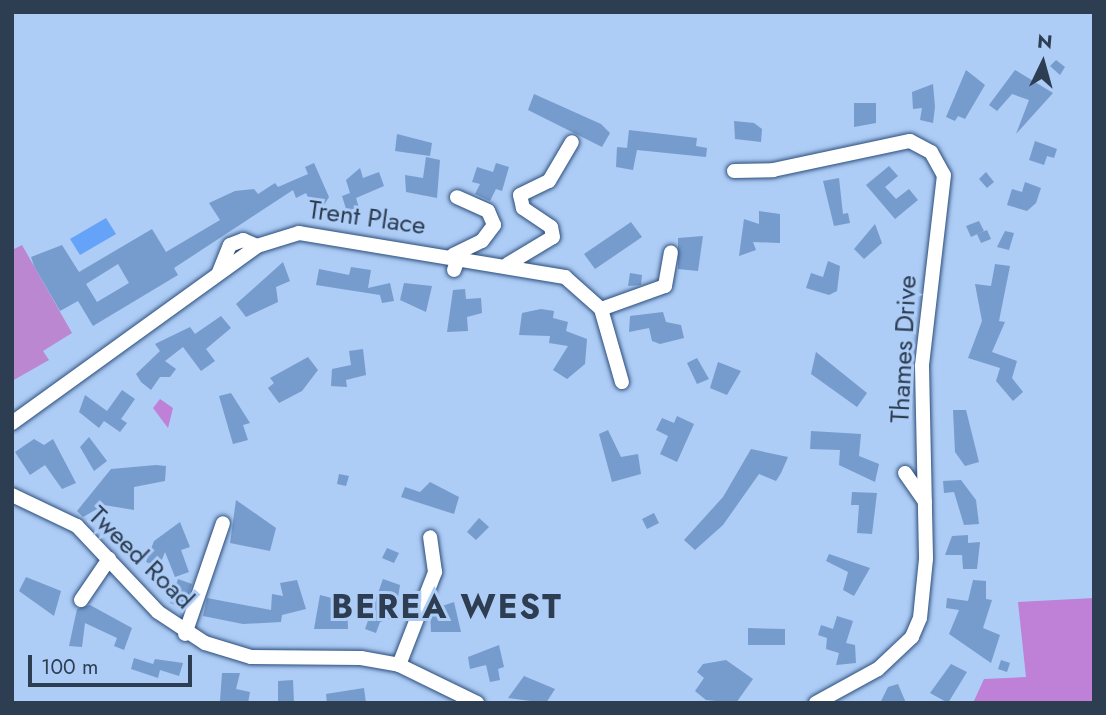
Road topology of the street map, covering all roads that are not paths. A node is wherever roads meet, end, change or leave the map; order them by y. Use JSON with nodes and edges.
{"nodes":[{"id":1,"x":572,"y":142,"type":"dead end"},
{"id":2,"x":734,"y":171,"type":"dead end"},
{"id":3,"x":457,"y":197,"type":"dead end"},
{"id":4,"x":671,"y":253,"type":"dead end"},
{"id":5,"x":455,"y":260,"type":"junction"},
{"id":6,"x":508,"y":264,"type":"junction"},
{"id":7,"x":601,"y":309,"type":"junction"},
{"id":8,"x":622,"y":382,"type":"dead end"},
{"id":9,"x":12,"y":423,"type":"edge"},
{"id":10,"x":905,"y":473,"type":"dead end"},
{"id":11,"x":12,"y":495,"type":"edge"},
{"id":12,"x":926,"y":504,"type":"junction"},
{"id":13,"x":223,"y":523,"type":"dead end"},
{"id":14,"x":430,"y":537,"type":"dead end"},
{"id":15,"x":109,"y":559,"type":"junction"},
{"id":16,"x":81,"y":600,"type":"dead end"},
{"id":17,"x":185,"y":634,"type":"junction"},
{"id":18,"x":400,"y":665,"type":"junction"},
{"id":19,"x":477,"y":703,"type":"edge"},
{"id":20,"x":816,"y":703,"type":"edge"}],
"edges":[{"from":1,"to":6,"type":"street"},
{"from":2,"to":12,"type":"street","name":"Thames Drive"},
{"from":3,"to":5,"type":"street"},
{"from":4,"to":7,"type":"street"},
{"from":5,"to":6,"type":"street","name":"Trent Place"},
{"from":5,"to":9,"type":"street","name":"Trent Place"},
{"from":6,"to":7,"type":"street","name":"Trent Place"},
{"from":7,"to":8,"type":"street"},
{"from":10,"to":12,"type":"street"},
{"from":11,"to":15,"type":"street","name":"Tweed Road"},
{"from":12,"to":20,"type":"street","name":"Thames Drive"},
{"from":13,"to":17,"type":"street"},
{"from":14,"to":18,"type":"street"},
{"from":15,"to":16,"type":"street"},
{"from":15,"to":17,"type":"street","name":"Tweed Road"},
{"from":17,"to":18,"type":"street","name":"Tweed Road"},
{"from":18,"to":19,"type":"street","name":"Tweed Road"}]}
